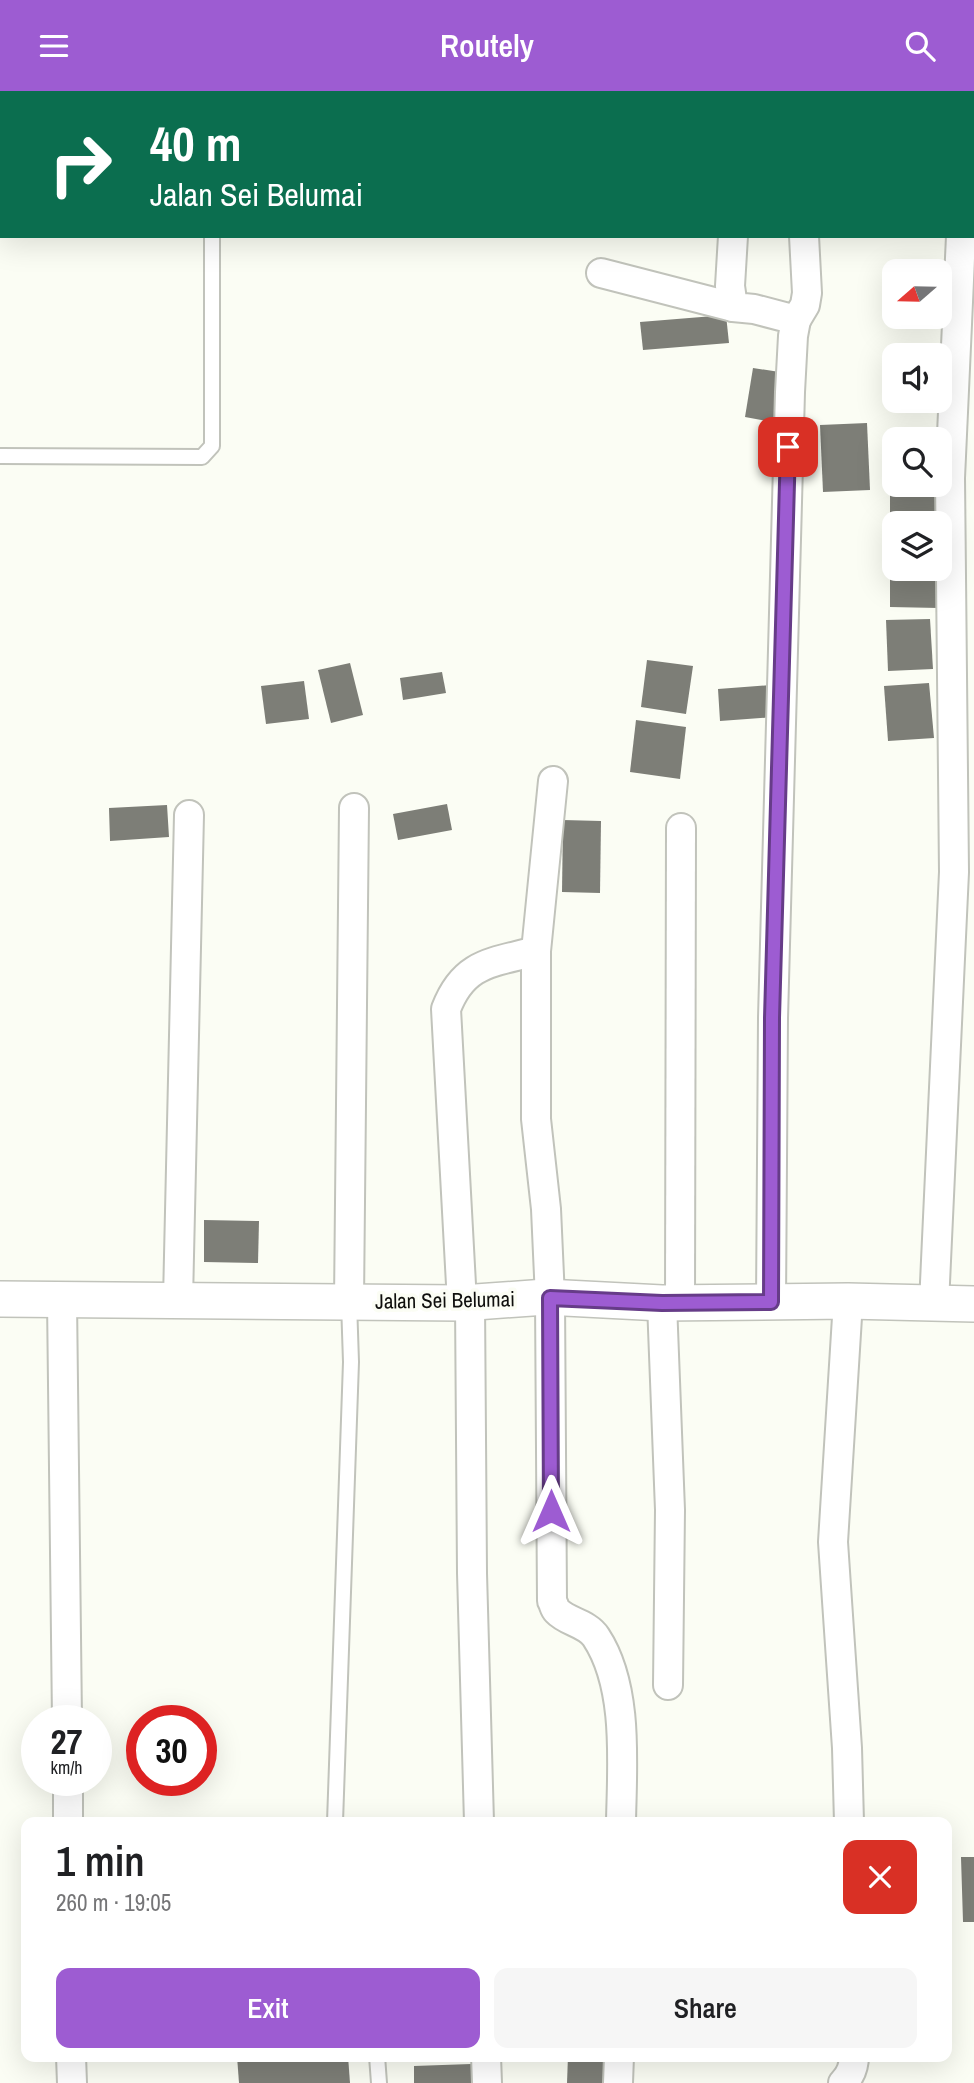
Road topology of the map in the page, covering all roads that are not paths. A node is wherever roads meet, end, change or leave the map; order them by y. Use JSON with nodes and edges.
{"nodes":[{"id":1,"x":212,"y":238,"type":"edge"},
{"id":2,"x":733,"y":238,"type":"edge"},
{"id":3,"x":804,"y":238,"type":"edge"},
{"id":4,"x":961,"y":238,"type":"edge"},
{"id":5,"x":601,"y":273,"type":"dead end"},
{"id":6,"x":733,"y":307,"type":"junction"},
{"id":7,"x":796,"y":320,"type":"junction"},
{"id":8,"x":0,"y":456,"type":"edge"},
{"id":9,"x":553,"y":781,"type":"dead end"},
{"id":10,"x":354,"y":808,"type":"dead end"},
{"id":11,"x":189,"y":815,"type":"dead end"},
{"id":12,"x":681,"y":828,"type":"dead end"},
{"id":13,"x":964,"y":872,"type":"edge"},
{"id":14,"x":536,"y":951,"type":"junction"},
{"id":15,"x":550,"y":1298,"type":"junction"},
{"id":16,"x":0,"y":1299,"type":"edge"},
{"id":17,"x":62,"y":1300,"type":"junction"},
{"id":18,"x":178,"y":1300,"type":"junction"},
{"id":19,"x":349,"y":1301,"type":"junction"},
{"id":20,"x":848,"y":1301,"type":"junction"},
{"id":21,"x":771,"y":1302,"type":"junction"},
{"id":22,"x":466,"y":1303,"type":"junction"},
{"id":23,"x":671,"y":1303,"type":"junction"},
{"id":24,"x":934,"y":1304,"type":"junction"},
{"id":25,"x":974,"y":1304,"type":"edge"},
{"id":26,"x":668,"y":1685,"type":"dead end"},
{"id":27,"x":67,"y":1705,"type":"edge"},
{"id":28,"x":68,"y":1796,"type":"edge"},
{"id":29,"x":68,"y":1817,"type":"edge"},
{"id":30,"x":335,"y":1817,"type":"edge"},
{"id":31,"x":479,"y":1817,"type":"edge"},
{"id":32,"x":621,"y":1817,"type":"edge"},
{"id":33,"x":849,"y":1817,"type":"edge"},
{"id":34,"x":71,"y":2062,"type":"edge"},
{"id":35,"x":377,"y":2062,"type":"edge"},
{"id":36,"x":486,"y":2062,"type":"edge"},
{"id":37,"x":619,"y":2062,"type":"edge"},
{"id":38,"x":854,"y":2062,"type":"edge"},
{"id":39,"x":72,"y":2083,"type":"edge"},
{"id":40,"x":379,"y":2083,"type":"edge"},
{"id":41,"x":487,"y":2083,"type":"edge"},
{"id":42,"x":618,"y":2083,"type":"edge"},
{"id":43,"x":844,"y":2083,"type":"edge"}],
"edges":[{"from":1,"to":8,"type":"lane"},
{"from":2,"to":6,"type":"street"},
{"from":3,"to":7,"type":"street"},
{"from":4,"to":13,"type":"street"},
{"from":5,"to":6,"type":"street"},
{"from":6,"to":7,"type":"street"},
{"from":7,"to":21,"type":"street"},
{"from":9,"to":14,"type":"street"},
{"from":10,"to":19,"type":"street"},
{"from":11,"to":18,"type":"street"},
{"from":12,"to":23,"type":"street"},
{"from":13,"to":24,"type":"street"},
{"from":14,"to":15,"type":"street"},
{"from":14,"to":22,"type":"street"},
{"from":15,"to":22,"type":"street","name":"Jalan Sei Belumai"},
{"from":15,"to":23,"type":"street","name":"Jalan Sei Belumai"},
{"from":15,"to":32,"type":"street"},
{"from":16,"to":17,"type":"street","name":"Jalan Sei Belumai"},
{"from":17,"to":18,"type":"street","name":"Jalan Sei Belumai"},
{"from":17,"to":27,"type":"street"},
{"from":18,"to":19,"type":"street","name":"Jalan Sei Belumai"},
{"from":19,"to":22,"type":"street","name":"Jalan Sei Belumai"},
{"from":19,"to":30,"type":"lane"},
{"from":20,"to":21,"type":"street","name":"Jalan Sei Belumai"},
{"from":20,"to":24,"type":"street","name":"Jalan Sei Belumai"},
{"from":20,"to":33,"type":"street"},
{"from":21,"to":23,"type":"street","name":"Jalan Sei Belumai"},
{"from":22,"to":31,"type":"street"},
{"from":23,"to":26,"type":"street"},
{"from":24,"to":25,"type":"street","name":"Jalan Sei Belumai"},
{"from":28,"to":29,"type":"street"},
{"from":34,"to":39,"type":"street"},
{"from":35,"to":40,"type":"lane"},
{"from":36,"to":41,"type":"street"},
{"from":37,"to":42,"type":"street"},
{"from":38,"to":43,"type":"street"}]}
